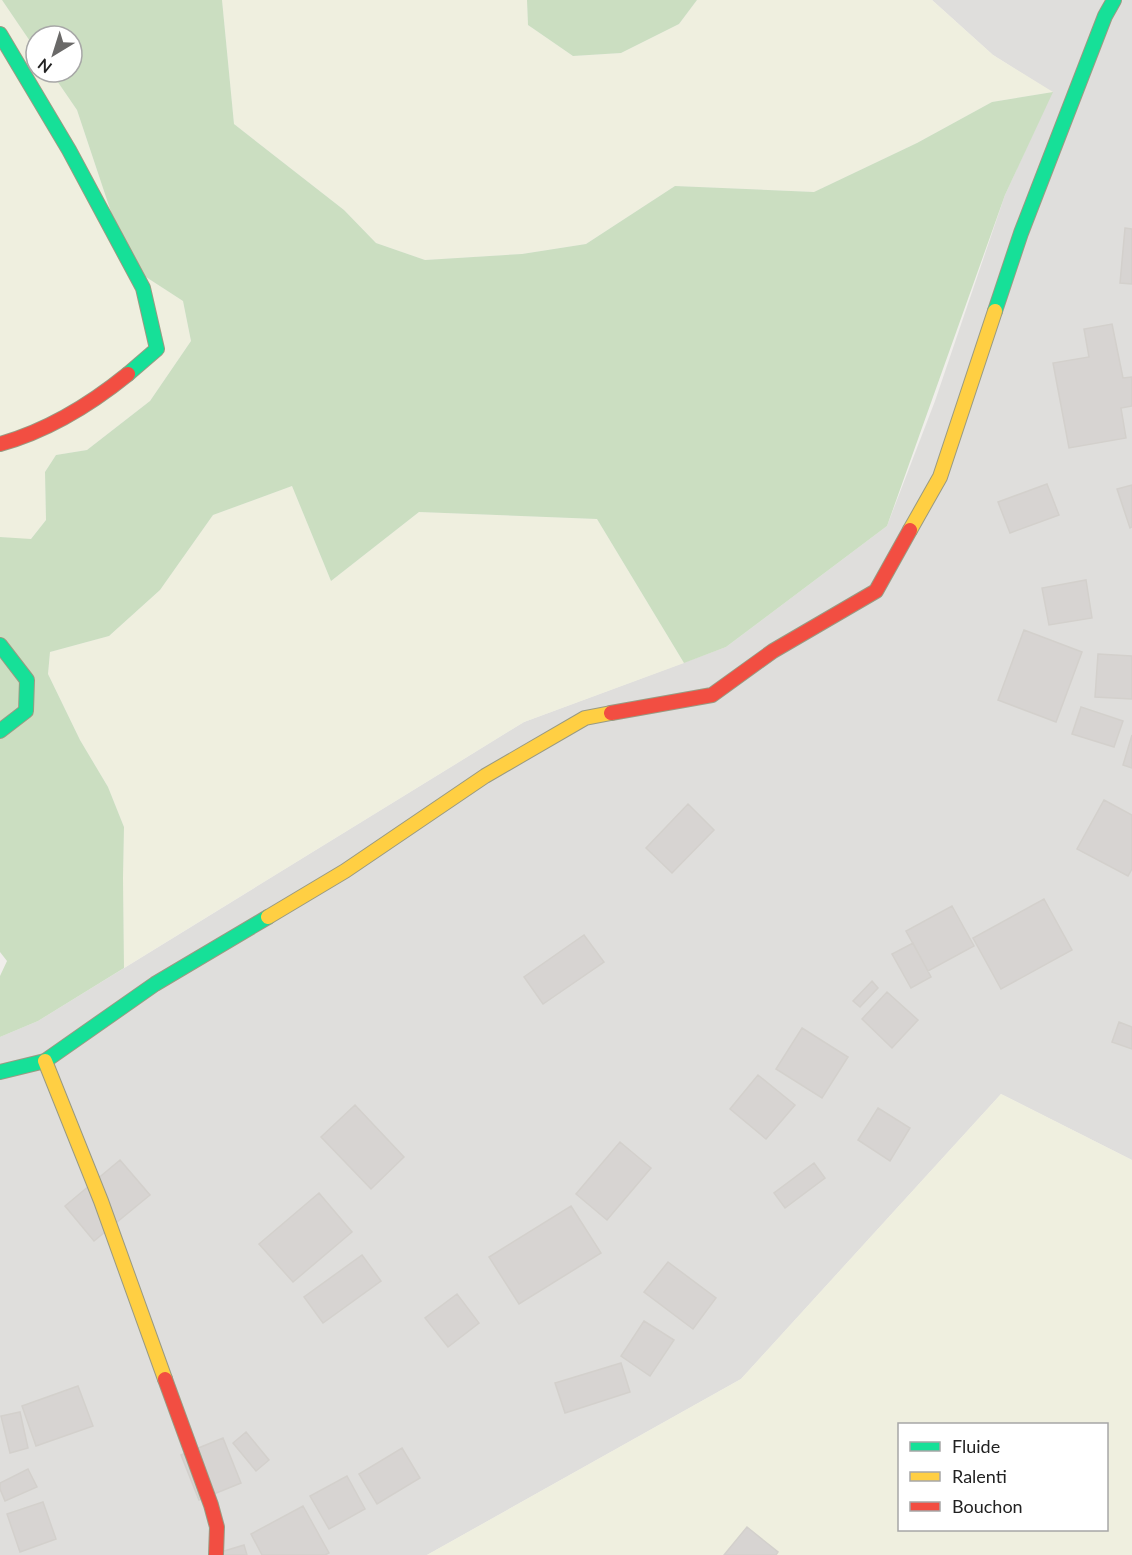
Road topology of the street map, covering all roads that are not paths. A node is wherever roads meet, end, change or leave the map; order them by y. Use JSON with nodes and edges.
{"nodes":[{"id":1,"x":1114,"y":0,"type":"edge"},
{"id":2,"x":0,"y":34,"type":"edge"},
{"id":3,"x":0,"y":444,"type":"edge"},
{"id":4,"x":0,"y":645,"type":"edge"},
{"id":5,"x":0,"y":731,"type":"edge"},
{"id":6,"x":45,"y":1061,"type":"junction"},
{"id":7,"x":0,"y":1072,"type":"edge"},
{"id":8,"x":216,"y":1555,"type":"edge"}],
"edges":[{"from":1,"to":6,"type":"main road"},
{"from":2,"to":3,"type":"main road"},
{"from":4,"to":5,"type":"main road"},
{"from":6,"to":7,"type":"main road"},
{"from":6,"to":8,"type":"main road"}]}
